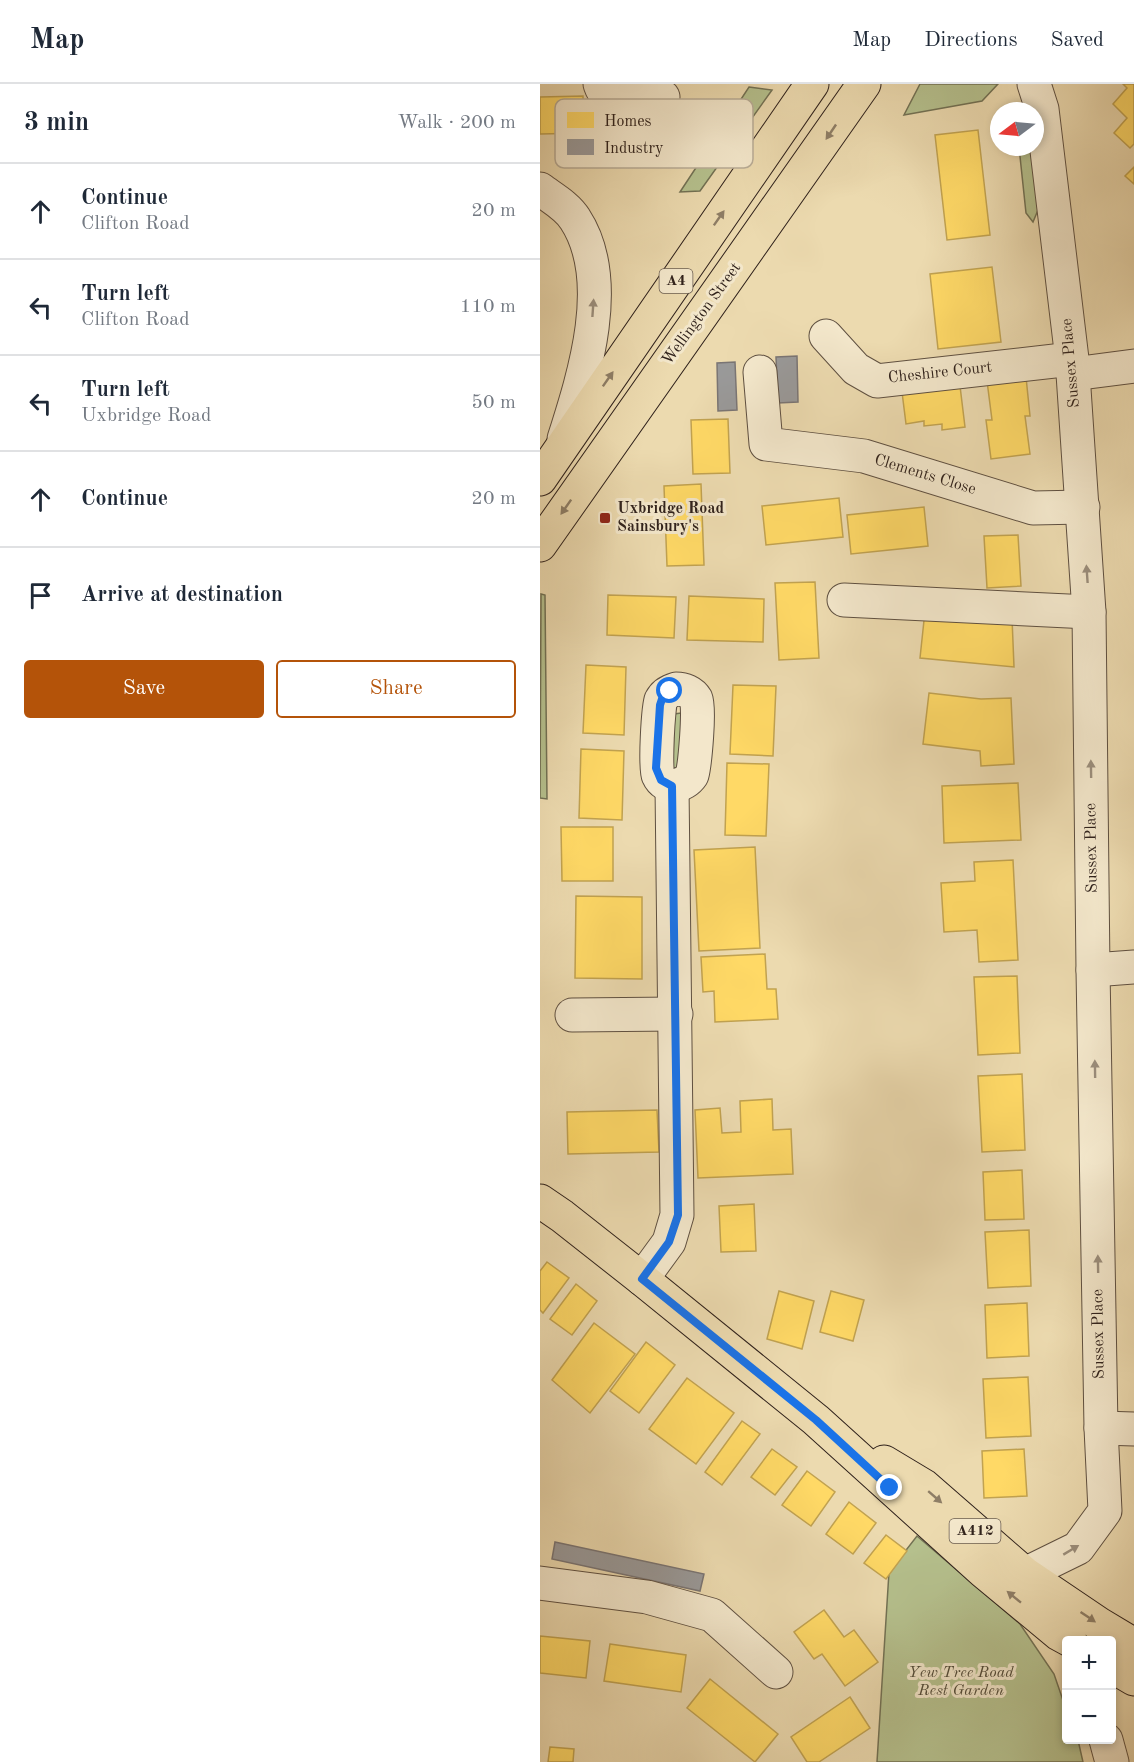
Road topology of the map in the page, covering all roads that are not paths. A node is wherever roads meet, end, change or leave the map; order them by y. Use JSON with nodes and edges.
{"nodes":[{"id":1,"x":600,"y":84,"type":"edge"},
{"id":2,"x":812,"y":84,"type":"edge"},
{"id":3,"x":864,"y":84,"type":"edge"},
{"id":4,"x":1034,"y":84,"type":"edge"},
{"id":5,"x":663,"y":97,"type":"dead end"},
{"id":6,"x":540,"y":189,"type":"edge"},
{"id":7,"x":826,"y":336,"type":"dead end"},
{"id":8,"x":1134,"y":366,"type":"edge"},
{"id":9,"x":1073,"y":367,"type":"junction"},
{"id":10,"x":760,"y":372,"type":"dead end"},
{"id":11,"x":561,"y":447,"type":"junction"},
{"id":12,"x":540,"y":479,"type":"edge"},
{"id":13,"x":1083,"y":507,"type":"junction"},
{"id":14,"x":540,"y":544,"type":"edge"},
{"id":15,"x":844,"y":600,"type":"dead end"},
{"id":16,"x":1089,"y":612,"type":"junction"},
{"id":17,"x":672,"y":786,"type":"dead end"},
{"id":18,"x":1134,"y":966,"type":"edge"},
{"id":19,"x":1093,"y":970,"type":"junction"},
{"id":20,"x":676,"y":1014,"type":"junction"},
{"id":21,"x":572,"y":1015,"type":"dead end"},
{"id":22,"x":540,"y":1185,"type":"edge"},
{"id":23,"x":551,"y":1209,"type":"edge"},
{"id":24,"x":642,"y":1279,"type":"junction"},
{"id":25,"x":816,"y":1420,"type":"junction"},
{"id":26,"x":1101,"y":1428,"type":"junction"},
{"id":27,"x":1134,"y":1429,"type":"edge"},
{"id":28,"x":1025,"y":1574,"type":"junction"},
{"id":29,"x":540,"y":1583,"type":"edge"},
{"id":30,"x":1062,"y":1637,"type":"edge"},
{"id":31,"x":1134,"y":1645,"type":"edge"},
{"id":32,"x":1116,"y":1668,"type":"edge"},
{"id":33,"x":776,"y":1672,"type":"dead end"},
{"id":34,"x":1134,"y":1679,"type":"edge"},
{"id":35,"x":1107,"y":1744,"type":"edge"},
{"id":36,"x":1112,"y":1762,"type":"edge"}],
"edges":[{"from":1,"to":5,"type":"street"},
{"from":11,"to":2,"type":"main road","number":"A4","one_way":true},
{"from":3,"to":14,"type":"main road","name":"Wellington Street","number":"A4","one_way":true},
{"from":4,"to":9,"type":"street","name":"Sussex Place"},
{"from":11,"to":6,"type":"street","one_way":true},
{"from":7,"to":9,"type":"street","name":"Cheshire Court"},
{"from":8,"to":9,"type":"street","name":"Cheshire Court"},
{"from":9,"to":13,"type":"street","name":"Sussex Place"},
{"from":10,"to":13,"type":"street","name":"Clements Close"},
{"from":11,"to":12,"type":"main road","number":"A4"},
{"from":16,"to":13,"type":"street","name":"Sussex Place","one_way":true},
{"from":15,"to":16,"type":"street"},
{"from":19,"to":16,"type":"street","name":"Sussex Place","one_way":true},
{"from":17,"to":20,"type":"street"},
{"from":18,"to":19,"type":"street"},
{"from":26,"to":19,"type":"street","name":"Sussex Place","one_way":true},
{"from":20,"to":21,"type":"street"},
{"from":20,"to":24,"type":"street"},
{"from":22,"to":23,"type":"main road","number":"A412"},
{"from":23,"to":24,"type":"main road","number":"A412"},
{"from":24,"to":25,"type":"main road","number":"A412"},
{"from":25,"to":28,"type":"main road","number":"A412","one_way":true},
{"from":30,"to":25,"type":"main road","number":"A412","one_way":true},
{"from":26,"to":27,"type":"street"},
{"from":28,"to":26,"type":"street","name":"Sussex Place","one_way":true},
{"from":28,"to":31,"type":"main road","number":"A412","one_way":true},
{"from":29,"to":33,"type":"street"},
{"from":32,"to":34,"type":"main road"},
{"from":35,"to":36,"type":"street"}]}
